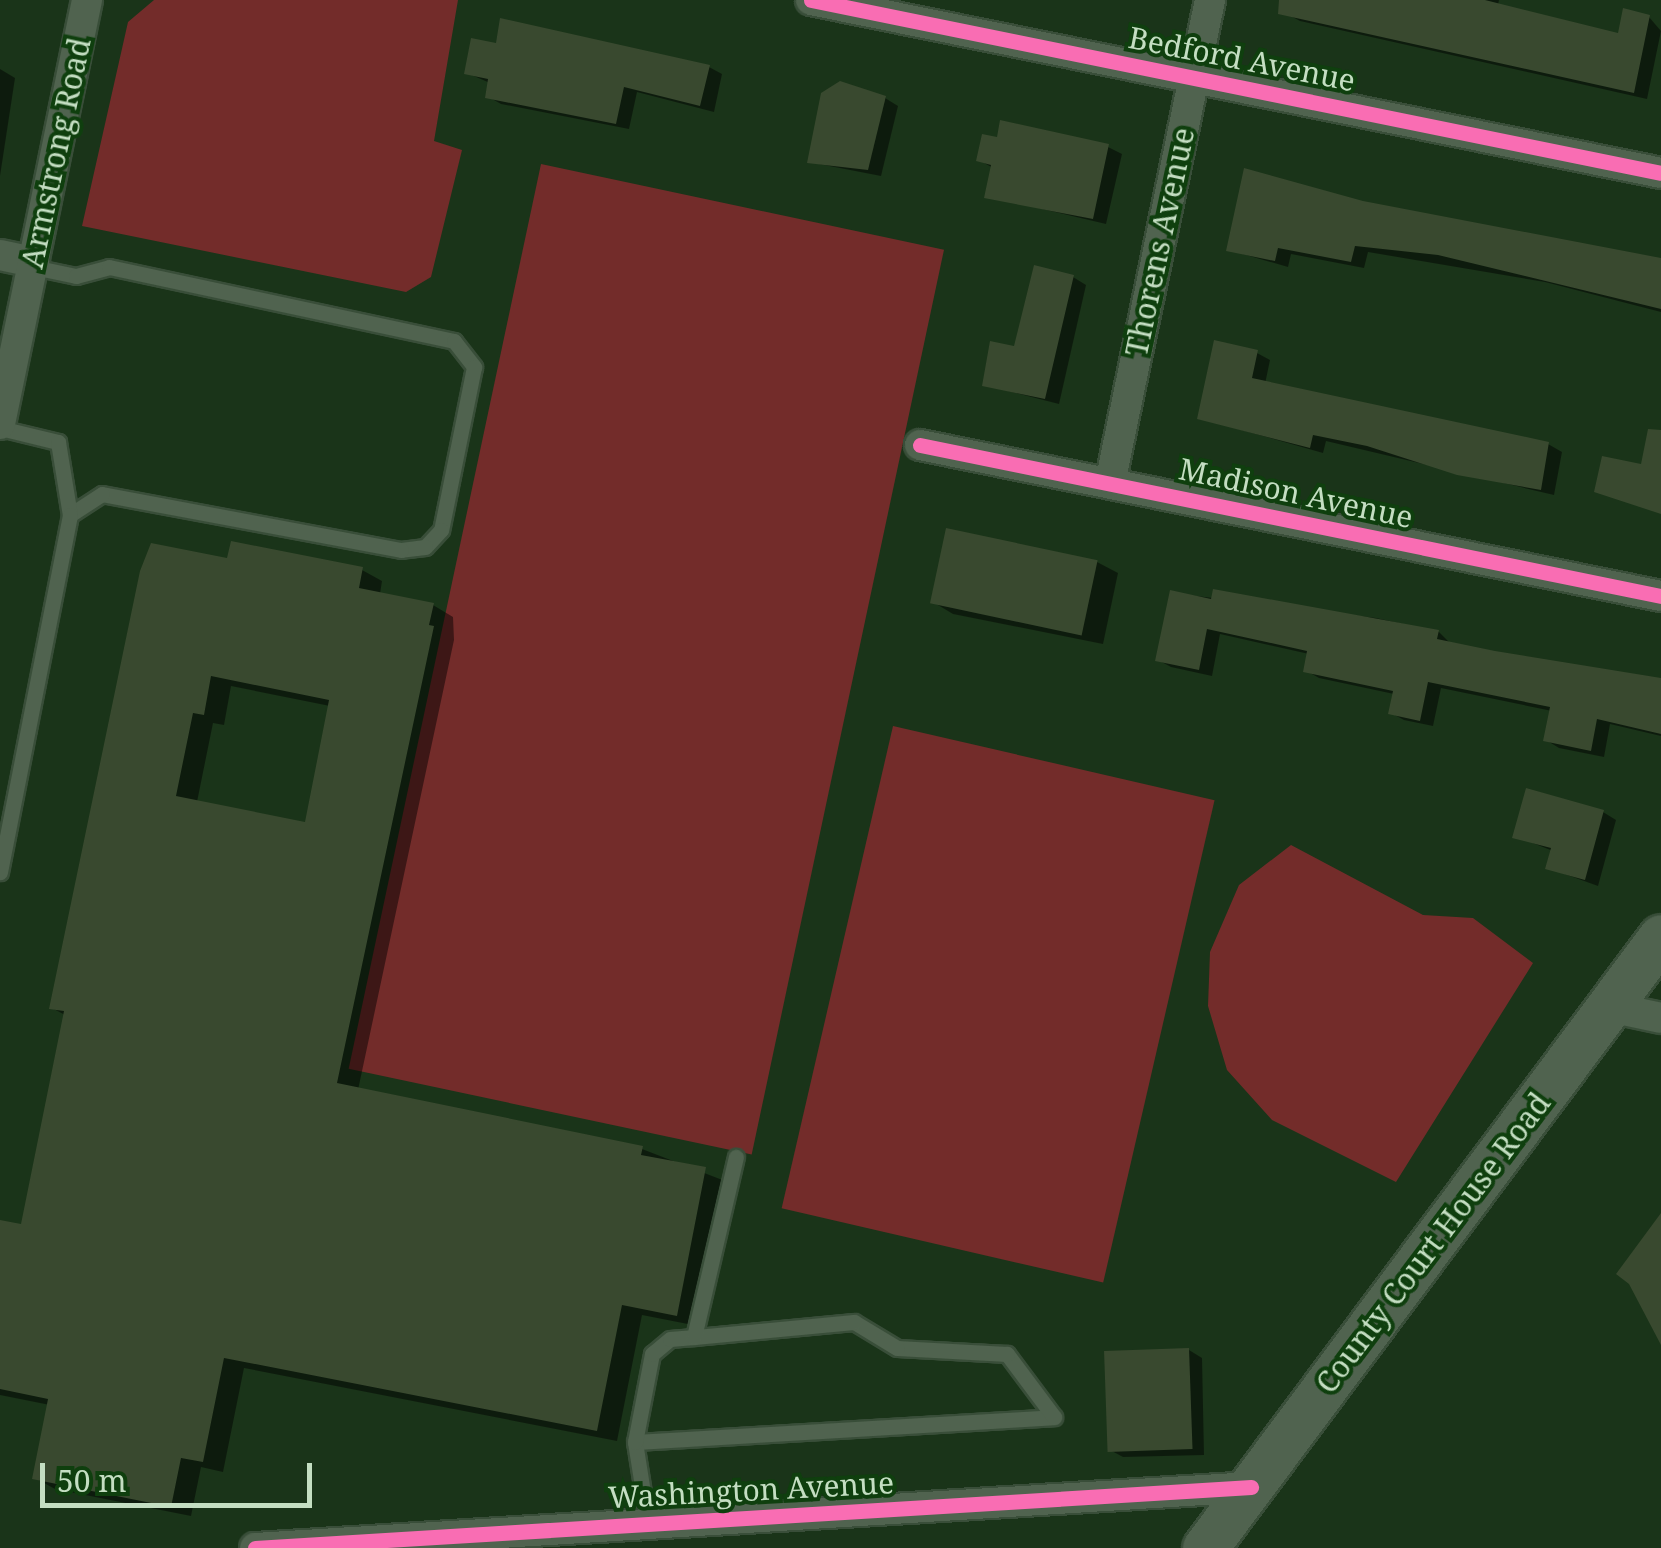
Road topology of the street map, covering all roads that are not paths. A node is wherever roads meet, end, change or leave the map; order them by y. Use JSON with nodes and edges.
{"nodes":[{"id":1,"x":88,"y":0,"type":"edge"},
{"id":2,"x":811,"y":0,"type":"edge"},
{"id":3,"x":1210,"y":0,"type":"edge"},
{"id":4,"x":1194,"y":78,"type":"junction"},
{"id":5,"x":1661,"y":173,"type":"edge"},
{"id":6,"x":0,"y":255,"type":"edge"},
{"id":7,"x":34,"y":264,"type":"junction"},
{"id":8,"x":0,"y":426,"type":"edge"},
{"id":9,"x":920,"y":444,"type":"dead end"},
{"id":10,"x":1110,"y":484,"type":"junction"},
{"id":11,"x":70,"y":515,"type":"junction"},
{"id":12,"x":1661,"y":596,"type":"edge"},
{"id":13,"x":0,"y":872,"type":"edge"},
{"id":14,"x":1661,"y":937,"type":"edge"},
{"id":15,"x":1609,"y":1007,"type":"junction"},
{"id":16,"x":1661,"y":1018,"type":"edge"},
{"id":17,"x":736,"y":1157,"type":"dead end"},
{"id":18,"x":694,"y":1337,"type":"junction"},
{"id":19,"x":636,"y":1442,"type":"junction"},
{"id":20,"x":1251,"y":1487,"type":"junction"},
{"id":21,"x":648,"y":1524,"type":"junction"},
{"id":22,"x":255,"y":1548,"type":"edge"},
{"id":23,"x":1206,"y":1548,"type":"edge"}],
"edges":[{"from":1,"to":7,"type":"street","name":"Armstrong Road"},
{"from":2,"to":4,"type":"street","name":"Bedford Avenue"},
{"from":3,"to":4,"type":"street","name":"Thorens Avenue"},
{"from":4,"to":5,"type":"street","name":"Bedford Avenue"},
{"from":4,"to":10,"type":"street","name":"Thorens Avenue"},
{"from":6,"to":7,"type":"street"},
{"from":7,"to":8,"type":"street","name":"Armstrong Road"},
{"from":7,"to":11,"type":"lane"},
{"from":8,"to":11,"type":"lane"},
{"from":9,"to":10,"type":"street","name":"Madison Avenue"},
{"from":10,"to":12,"type":"street","name":"Madison Avenue"},
{"from":11,"to":13,"type":"lane"},
{"from":14,"to":15,"type":"main road","name":"County Court House Road"},
{"from":15,"to":16,"type":"street"},
{"from":15,"to":20,"type":"main road","name":"County Court House Road"},
{"from":17,"to":18,"type":"lane"},
{"from":18,"to":19,"type":"lane"},
{"from":18,"to":19,"type":"lane"},
{"from":19,"to":21,"type":"lane"},
{"from":20,"to":21,"type":"street","name":"Washington Avenue"},
{"from":20,"to":23,"type":"main road","name":"County Court House Road"},
{"from":21,"to":22,"type":"street","name":"Washington Avenue"}]}
